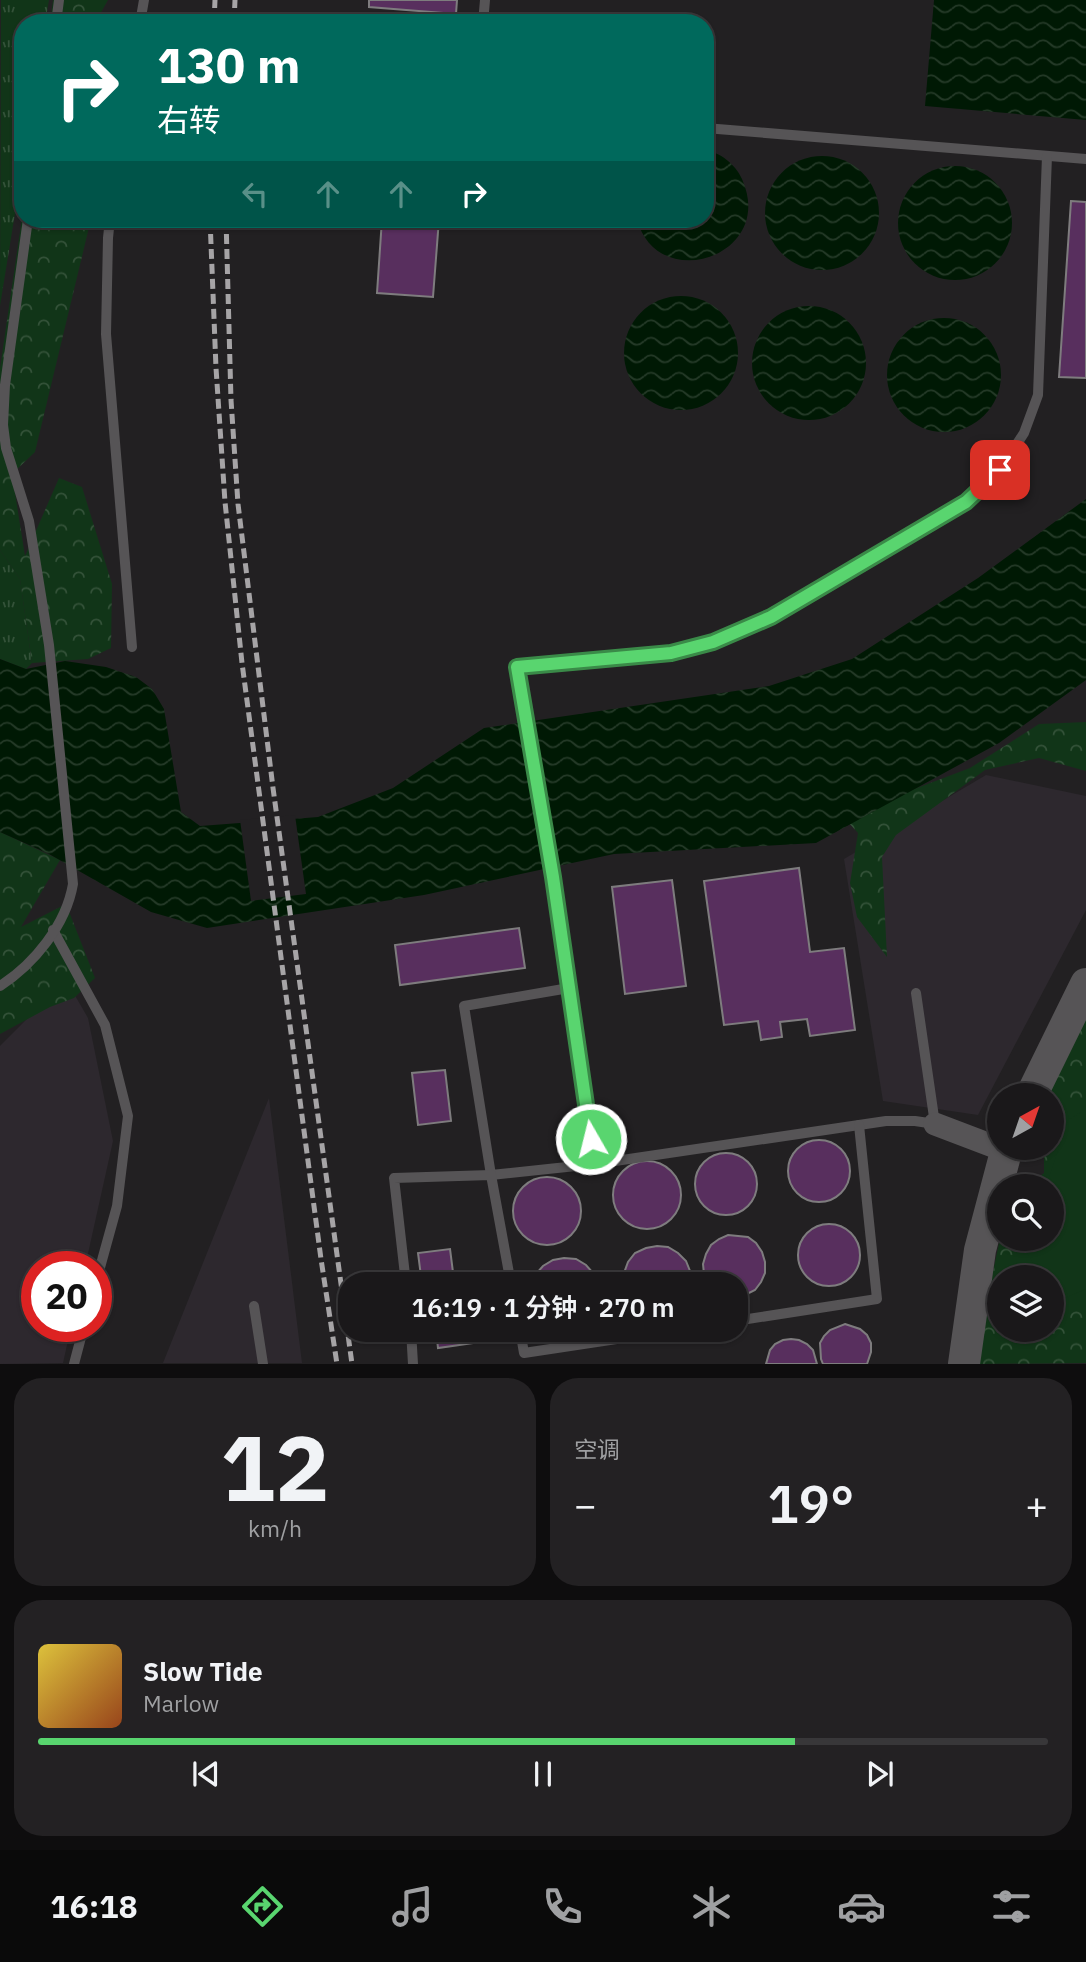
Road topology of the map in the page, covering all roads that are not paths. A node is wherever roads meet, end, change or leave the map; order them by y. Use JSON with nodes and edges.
{"nodes":[{"id":1,"x":714,"y":129,"type":"edge"},
{"id":2,"x":1046,"y":156,"type":"junction"},
{"id":3,"x":1086,"y":159,"type":"edge"},
{"id":4,"x":27,"y":228,"type":"edge"},
{"id":5,"x":109,"y":228,"type":"edge"},
{"id":6,"x":132,"y":647,"type":"dead end"},
{"id":7,"x":53,"y":930,"type":"junction"},
{"id":8,"x":1086,"y":984,"type":"edge"},
{"id":9,"x":0,"y":986,"type":"edge"},
{"id":10,"x":569,"y":988,"type":"junction"},
{"id":11,"x":916,"y":993,"type":"dead end"},
{"id":12,"x":1037,"y":1083,"type":"edge"},
{"id":13,"x":935,"y":1124,"type":"junction"},
{"id":14,"x":859,"y":1125,"type":"junction"},
{"id":15,"x":987,"y":1143,"type":"edge"},
{"id":16,"x":1004,"y":1160,"type":"edge"},
{"id":17,"x":595,"y":1164,"type":"junction"},
{"id":18,"x":491,"y":1175,"type":"junction"},
{"id":19,"x":105,"y":1251,"type":"edge"},
{"id":20,"x":405,"y":1272,"type":"edge"},
{"id":21,"x":509,"y":1272,"type":"edge"},
{"id":22,"x":254,"y":1306,"type":"dead end"},
{"id":23,"x":748,"y":1319,"type":"edge"},
{"id":24,"x":80,"y":1342,"type":"edge"},
{"id":25,"x":412,"y":1342,"type":"edge"},
{"id":26,"x":522,"y":1342,"type":"edge"},
{"id":27,"x":597,"y":1342,"type":"edge"},
{"id":28,"x":74,"y":1363,"type":"edge"},
{"id":29,"x":263,"y":1363,"type":"edge"},
{"id":30,"x":413,"y":1363,"type":"edge"},
{"id":31,"x":964,"y":1363,"type":"edge"}],
"edges":[{"from":1,"to":2,"type":"lane"},
{"from":2,"to":3,"type":"lane"},
{"from":2,"to":10,"type":"lane"},
{"from":4,"to":7,"type":"lane"},
{"from":5,"to":6,"type":"lane"},
{"from":7,"to":9,"type":"lane"},
{"from":7,"to":19,"type":"lane"},
{"from":8,"to":12,"type":"street"},
{"from":10,"to":17,"type":"lane"},
{"from":10,"to":18,"type":"lane"},
{"from":11,"to":13,"type":"lane"},
{"from":13,"to":14,"type":"lane"},
{"from":13,"to":15,"type":"street"},
{"from":14,"to":17,"type":"lane"},
{"from":14,"to":23,"type":"lane"},
{"from":16,"to":31,"type":"street"},
{"from":17,"to":18,"type":"lane"},
{"from":18,"to":20,"type":"lane"},
{"from":18,"to":21,"type":"lane"},
{"from":22,"to":29,"type":"lane"},
{"from":24,"to":28,"type":"lane"},
{"from":25,"to":30,"type":"lane"},
{"from":26,"to":27,"type":"lane"}]}
